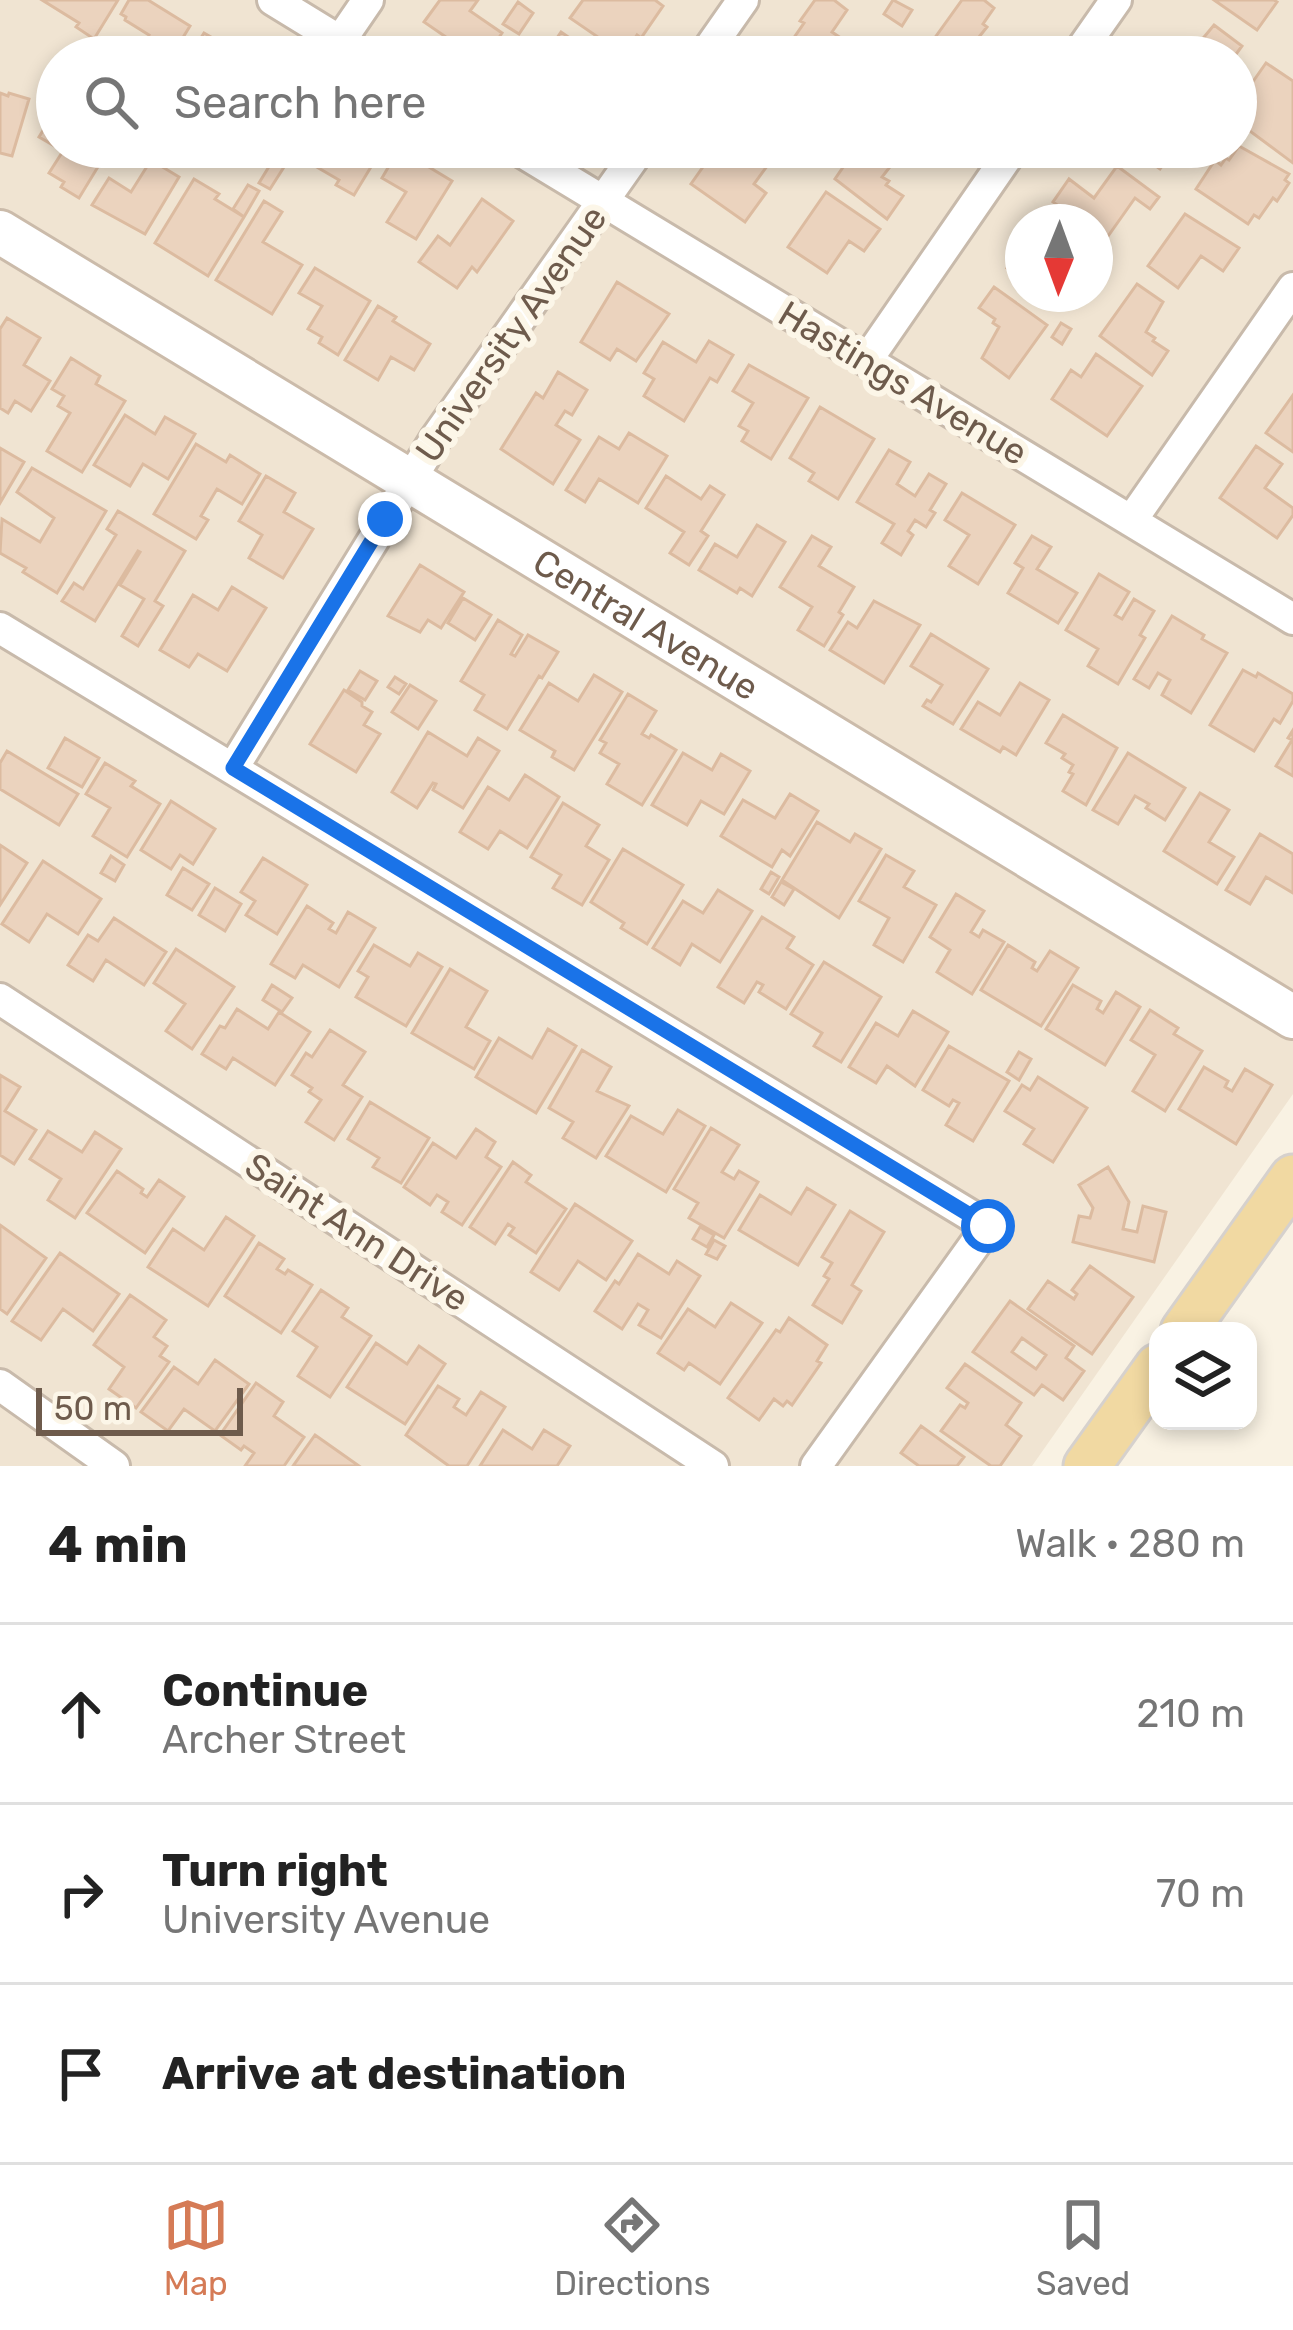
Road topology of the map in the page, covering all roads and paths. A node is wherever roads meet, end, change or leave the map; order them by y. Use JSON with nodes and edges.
{"nodes":[{"id":1,"x":273,"y":0,"type":"edge"},
{"id":2,"x":368,"y":0,"type":"edge"},
{"id":3,"x":743,"y":0,"type":"edge"},
{"id":4,"x":1116,"y":0,"type":"edge"},
{"id":5,"x":332,"y":36,"type":"edge"},
{"id":6,"x":357,"y":36,"type":"edge"},
{"id":7,"x":718,"y":36,"type":"edge"},
{"id":8,"x":1091,"y":36,"type":"edge"},
{"id":9,"x":548,"y":168,"type":"edge"},
{"id":10,"x":626,"y":168,"type":"edge"},
{"id":11,"x":1000,"y":168,"type":"edge"},
{"id":12,"x":603,"y":202,"type":"junction"},
{"id":13,"x":0,"y":232,"type":"edge"},
{"id":14,"x":1293,"y":288,"type":"edge"},
{"id":15,"x":867,"y":360,"type":"junction"},
{"id":16,"x":409,"y":479,"type":"junction"},
{"id":17,"x":1131,"y":521,"type":"junction"},
{"id":18,"x":1293,"y":619,"type":"edge"},
{"id":19,"x":0,"y":628,"type":"edge"},
{"id":20,"x":233,"y":768,"type":"junction"},
{"id":21,"x":0,"y":999,"type":"edge"},
{"id":22,"x":1293,"y":1017,"type":"edge"},
{"id":23,"x":1293,"y":1178,"type":"edge"},
{"id":24,"x":1190,"y":1322,"type":"edge"},
{"id":25,"x":1149,"y":1380,"type":"edge"},
{"id":26,"x":0,"y":1385,"type":"edge"},
{"id":27,"x":114,"y":1466,"type":"edge"},
{"id":28,"x":713,"y":1466,"type":"edge"},
{"id":29,"x":816,"y":1466,"type":"edge"},
{"id":30,"x":1087,"y":1466,"type":"edge"}],
"edges":[{"from":1,"to":5,"type":"street"},
{"from":2,"to":6,"type":"street"},
{"from":3,"to":7,"type":"street"},
{"from":4,"to":8,"type":"street"},
{"from":9,"to":12,"type":"street","name":"Hastings Avenue"},
{"from":10,"to":12,"type":"street","name":"University Avenue"},
{"from":11,"to":15,"type":"street"},
{"from":12,"to":15,"type":"street","name":"Hastings Avenue"},
{"from":12,"to":16,"type":"street","name":"University Avenue"},
{"from":13,"to":16,"type":"street","name":"Central Avenue"},
{"from":14,"to":17,"type":"street"},
{"from":15,"to":17,"type":"street","name":"Hastings Avenue"},
{"from":16,"to":20,"type":"street","name":"University Avenue"},
{"from":16,"to":22,"type":"street","name":"Central Avenue"},
{"from":17,"to":18,"type":"street","name":"Hastings Avenue"},
{"from":19,"to":20,"type":"street"},
{"from":20,"to":29,"type":"street"},
{"from":21,"to":28,"type":"street","name":"Saint Ann Drive"},
{"from":23,"to":24,"type":"main road"},
{"from":25,"to":30,"type":"main road"},
{"from":26,"to":27,"type":"street"}]}
